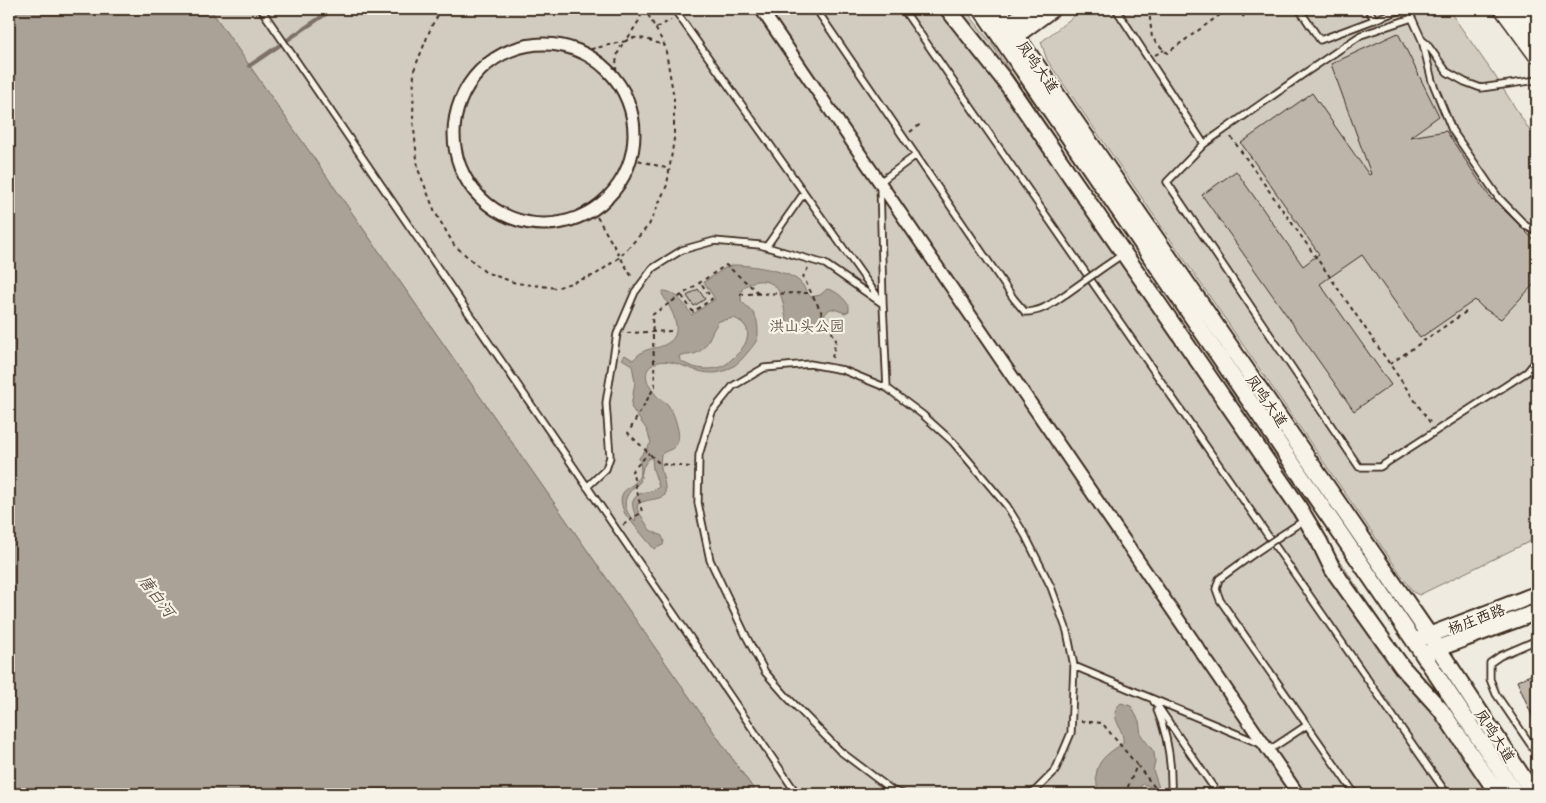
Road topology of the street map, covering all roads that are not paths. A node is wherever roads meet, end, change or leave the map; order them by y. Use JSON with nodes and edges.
{"nodes":[{"id":1,"x":261,"y":9,"type":"edge"},
{"id":2,"x":674,"y":9,"type":"edge"},
{"id":3,"x":761,"y":9,"type":"edge"},
{"id":4,"x":816,"y":9,"type":"edge"},
{"id":5,"x":903,"y":9,"type":"edge"},
{"id":6,"x":948,"y":9,"type":"edge"},
{"id":7,"x":981,"y":9,"type":"edge"},
{"id":8,"x":998,"y":9,"type":"edge"},
{"id":9,"x":1030,"y":9,"type":"edge"},
{"id":10,"x":1052,"y":9,"type":"edge"},
{"id":11,"x":1116,"y":9,"type":"edge"},
{"id":12,"x":1299,"y":9,"type":"edge"},
{"id":13,"x":1368,"y":9,"type":"edge"},
{"id":14,"x":1403,"y":9,"type":"edge"},
{"id":15,"x":1409,"y":9,"type":"edge"},
{"id":16,"x":1504,"y":9,"type":"edge"},
{"id":17,"x":1523,"y":9,"type":"edge"},
{"id":18,"x":1412,"y":18,"type":"junction"},
{"id":19,"x":1375,"y":20,"type":"junction"},
{"id":20,"x":1537,"y":28,"type":"edge"},
{"id":21,"x":1008,"y":34,"type":"junction"},
{"id":22,"x":1422,"y":40,"type":"junction"},
{"id":23,"x":1537,"y":54,"type":"edge"},
{"id":24,"x":1537,"y":80,"type":"edge"},
{"id":25,"x":1204,"y":144,"type":"junction"},
{"id":26,"x":916,"y":155,"type":"junction"},
{"id":27,"x":631,"y":158,"type":"joint"},
{"id":28,"x":880,"y":182,"type":"junction"},
{"id":29,"x":804,"y":193,"type":"junction"},
{"id":30,"x":1537,"y":232,"type":"edge"},
{"id":31,"x":766,"y":247,"type":"junction"},
{"id":32,"x":1124,"y":254,"type":"junction"},
{"id":33,"x":883,"y":304,"type":"junction"},
{"id":34,"x":1537,"y":360,"type":"edge"},
{"id":35,"x":887,"y":388,"type":"junction"},
{"id":36,"x":587,"y":486,"type":"junction"},
{"id":37,"x":1306,"y":519,"type":"junction"},
{"id":38,"x":1537,"y":594,"type":"edge"},
{"id":39,"x":1537,"y":612,"type":"edge"},
{"id":40,"x":1430,"y":636,"type":"junction"},
{"id":41,"x":1414,"y":640,"type":"junction"},
{"id":42,"x":1537,"y":640,"type":"edge"},
{"id":43,"x":1439,"y":649,"type":"junction"},
{"id":44,"x":1423,"y":654,"type":"junction"},
{"id":45,"x":1074,"y":666,"type":"junction"},
{"id":46,"x":1153,"y":699,"type":"junction"},
{"id":47,"x":1307,"y":725,"type":"junction"},
{"id":48,"x":1267,"y":749,"type":"junction"},
{"id":49,"x":1537,"y":754,"type":"edge"},
{"id":50,"x":797,"y":794,"type":"edge"},
{"id":51,"x":903,"y":794,"type":"edge"},
{"id":52,"x":1032,"y":794,"type":"edge"},
{"id":53,"x":1171,"y":794,"type":"edge"},
{"id":54,"x":1218,"y":794,"type":"edge"},
{"id":55,"x":1298,"y":794,"type":"edge"},
{"id":56,"x":1354,"y":794,"type":"edge"},
{"id":57,"x":1447,"y":794,"type":"edge"},
{"id":58,"x":1498,"y":794,"type":"edge"},
{"id":59,"x":1516,"y":794,"type":"edge"},
{"id":60,"x":1534,"y":794,"type":"edge"}],
"edges":[{"from":1,"to":36,"type":"lane"},
{"from":2,"to":29,"type":"lane"},
{"from":3,"to":28,"type":"street"},
{"from":4,"to":26,"type":"lane"},
{"from":5,"to":57,"type":"lane"},
{"from":6,"to":32,"type":"main road"},
{"from":7,"to":21,"type":"main road","name":"凤鸣大道"},
{"from":8,"to":21,"type":"main road","name":"凤鸣大道"},
{"from":9,"to":21,"type":"main road"},
{"from":10,"to":21,"type":"main road"},
{"from":11,"to":25,"type":"lane"},
{"from":12,"to":19,"type":"lane"},
{"from":13,"to":19,"type":"lane"},
{"from":14,"to":19,"type":"lane"},
{"from":15,"to":18,"type":"lane"},
{"from":16,"to":23,"type":"main road"},
{"from":17,"to":20,"type":"main road"},
{"from":18,"to":22,"type":"lane"},
{"from":18,"to":25,"type":"lane"},
{"from":21,"to":40,"type":"main road","name":"凤鸣大道"},
{"from":21,"to":41,"type":"main road","name":"凤鸣大道"},
{"from":22,"to":24,"type":"lane"},
{"from":22,"to":30,"type":"lane"},
{"from":25,"to":34,"type":"lane"},
{"from":26,"to":28,"type":"lane"},
{"from":26,"to":32,"type":"lane","bridge":true},
{"from":27,"to":27,"type":"street"},
{"from":28,"to":33,"type":"lane"},
{"from":28,"to":48,"type":"street"},
{"from":29,"to":31,"type":"lane"},
{"from":29,"to":33,"type":"lane"},
{"from":31,"to":33,"type":"lane"},
{"from":31,"to":36,"type":"lane"},
{"from":32,"to":37,"type":"main road"},
{"from":33,"to":35,"type":"lane"},
{"from":35,"to":45,"type":"lane"},
{"from":35,"to":51,"type":"lane"},
{"from":36,"to":50,"type":"lane"},
{"from":37,"to":47,"type":"lane","bridge":true},
{"from":37,"to":58,"type":"main road"},
{"from":38,"to":40,"type":"main road","name":"杨庄西路"},
{"from":39,"to":43,"type":"main road","name":"杨庄西路"},
{"from":40,"to":41,"type":"main road","name":"杨庄西路"},
{"from":40,"to":43,"type":"main road","name":"凤鸣大道"},
{"from":41,"to":44,"type":"main road","name":"凤鸣大道"},
{"from":42,"to":49,"type":"lane"},
{"from":43,"to":44,"type":"main road","name":"杨庄西路"},
{"from":43,"to":60,"type":"main road","name":"凤鸣大道"},
{"from":44,"to":59,"type":"main road","name":"凤鸣大道"},
{"from":45,"to":46,"type":"lane"},
{"from":45,"to":52,"type":"lane"},
{"from":46,"to":48,"type":"lane"},
{"from":46,"to":53,"type":"lane"},
{"from":46,"to":54,"type":"lane"},
{"from":47,"to":48,"type":"lane"},
{"from":47,"to":56,"type":"lane"},
{"from":48,"to":55,"type":"street"}]}
